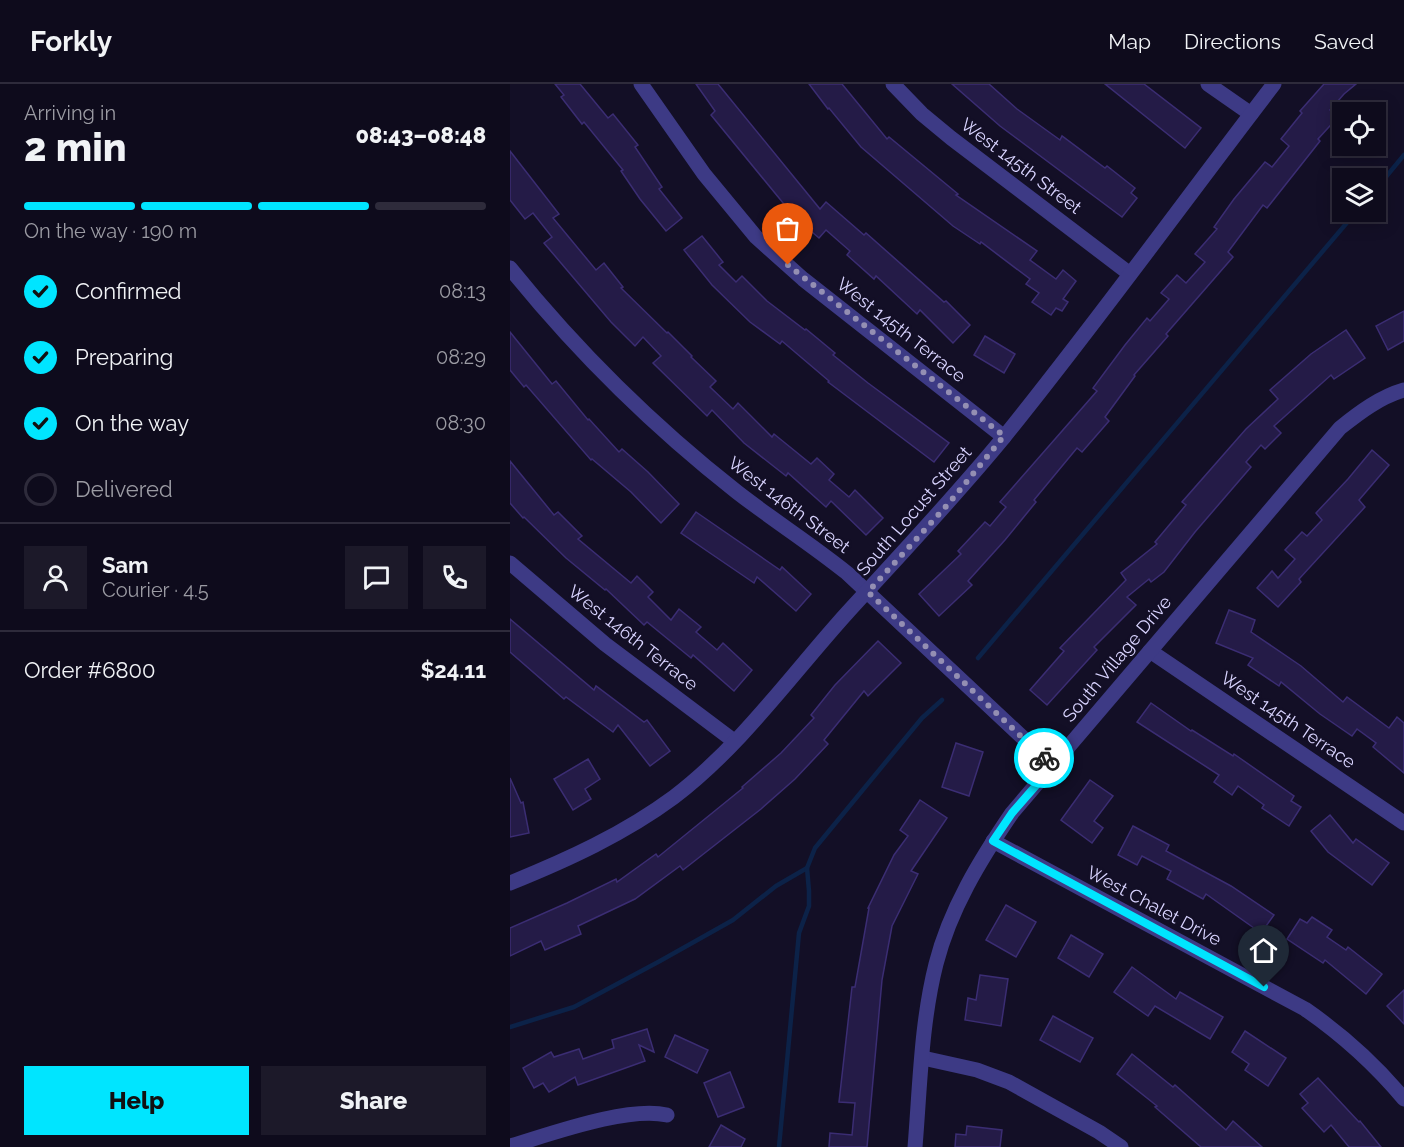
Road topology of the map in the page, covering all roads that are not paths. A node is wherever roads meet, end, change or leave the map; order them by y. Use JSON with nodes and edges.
{"nodes":[{"id":1,"x":641,"y":84,"type":"edge"},
{"id":2,"x":892,"y":84,"type":"edge"},
{"id":3,"x":1208,"y":84,"type":"edge"},
{"id":4,"x":1274,"y":84,"type":"edge"},
{"id":5,"x":1251,"y":114,"type":"junction"},
{"id":6,"x":510,"y":268,"type":"edge"},
{"id":7,"x":1130,"y":274,"type":"junction"},
{"id":8,"x":1404,"y":390,"type":"edge"},
{"id":9,"x":1004,"y":436,"type":"junction"},
{"id":10,"x":510,"y":563,"type":"edge"},
{"id":11,"x":868,"y":592,"type":"junction"},
{"id":12,"x":1150,"y":651,"type":"junction"},
{"id":13,"x":734,"y":741,"type":"junction"},
{"id":14,"x":1053,"y":766,"type":"junction"},
{"id":15,"x":1404,"y":823,"type":"edge"},
{"id":16,"x":993,"y":841,"type":"junction"},
{"id":17,"x":510,"y":883,"type":"edge"},
{"id":18,"x":923,"y":1058,"type":"junction"},
{"id":19,"x":1404,"y":1099,"type":"edge"},
{"id":20,"x":667,"y":1115,"type":"dead end"},
{"id":21,"x":510,"y":1146,"type":"edge"},
{"id":22,"x":915,"y":1147,"type":"edge"},
{"id":23,"x":1121,"y":1147,"type":"edge"}],
"edges":[{"from":1,"to":9,"type":"street","name":"West 145th Terrace"},
{"from":2,"to":7,"type":"street","name":"West 145th Street"},
{"from":3,"to":5,"type":"street"},
{"from":4,"to":5,"type":"street","name":"South Locust Street"},
{"from":5,"to":7,"type":"street","name":"South Locust Street"},
{"from":6,"to":11,"type":"street","name":"West 146th Street"},
{"from":7,"to":9,"type":"street","name":"South Locust Street"},
{"from":8,"to":12,"type":"street","name":"South Village Drive"},
{"from":9,"to":11,"type":"street","name":"South Locust Street"},
{"from":10,"to":13,"type":"street","name":"West 146th Terrace"},
{"from":11,"to":13,"type":"street","name":"South Locust Street"},
{"from":11,"to":14,"type":"street","name":"West 146th Street"},
{"from":12,"to":14,"type":"street","name":"South Village Drive"},
{"from":12,"to":15,"type":"street","name":"West 145th Terrace"},
{"from":13,"to":17,"type":"street","name":"South Locust Street"},
{"from":14,"to":16,"type":"street","name":"South Village Drive"},
{"from":16,"to":18,"type":"street","name":"South Village Drive"},
{"from":16,"to":19,"type":"street","name":"West Chalet Drive"},
{"from":18,"to":22,"type":"street","name":"South Village Drive"},
{"from":18,"to":23,"type":"street"},
{"from":20,"to":21,"type":"street"}]}
